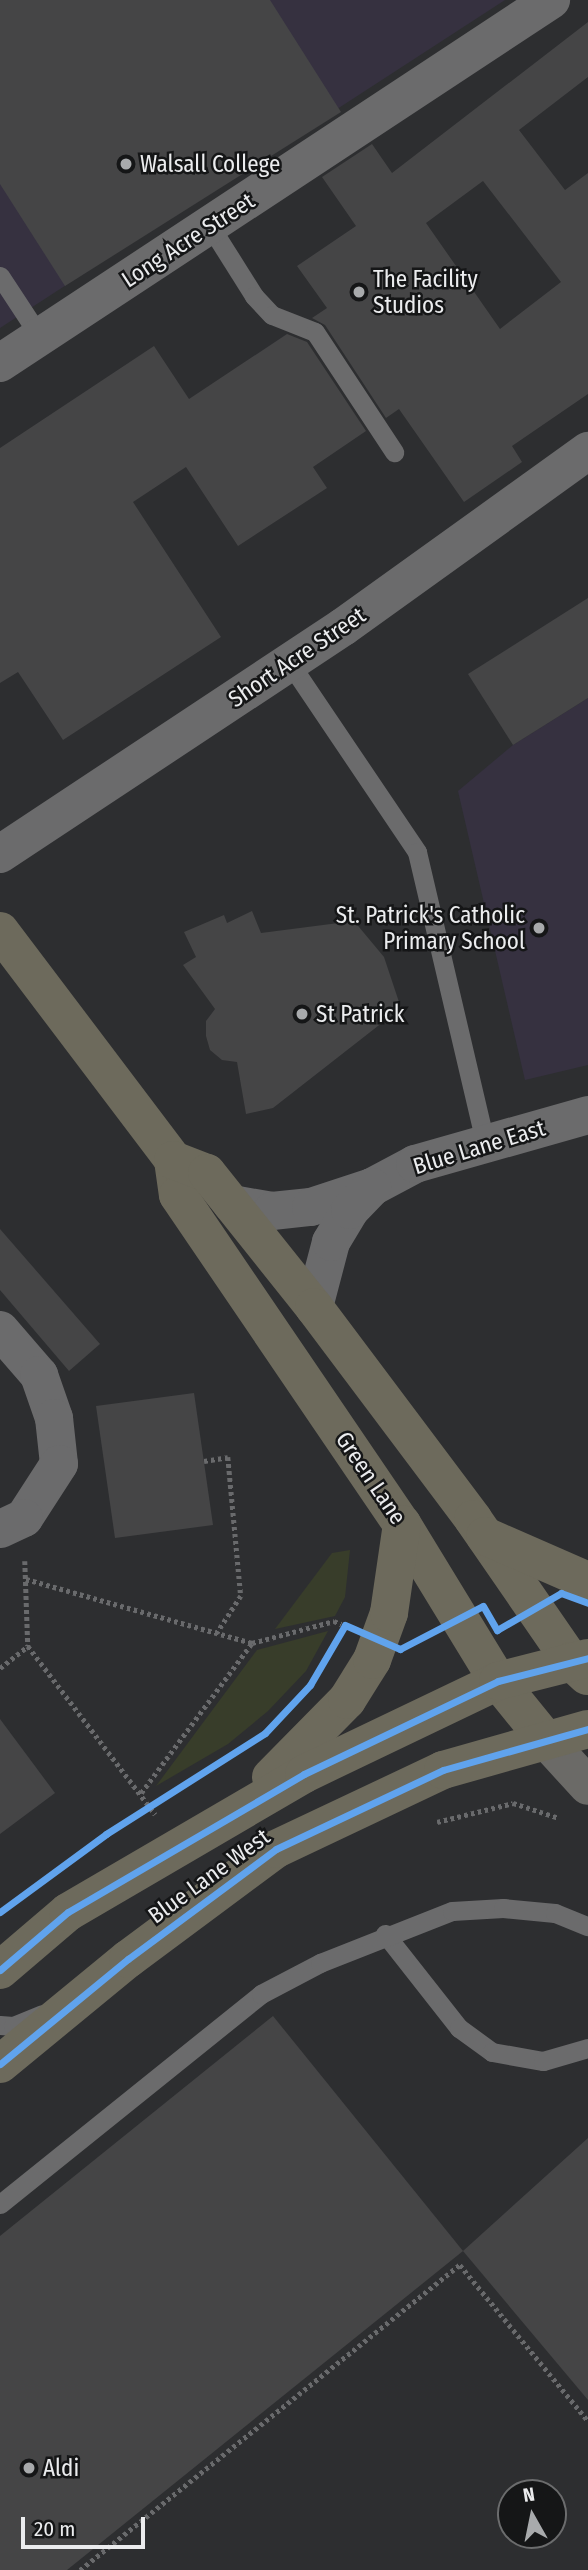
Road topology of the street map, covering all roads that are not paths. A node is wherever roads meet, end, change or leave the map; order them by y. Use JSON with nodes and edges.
{"nodes":[{"id":1,"x":551,"y":0,"type":"edge"},
{"id":2,"x":210,"y":226,"type":"junction"},
{"id":3,"x":0,"y":276,"type":"edge"},
{"id":4,"x":40,"y":337,"type":"junction"},
{"id":5,"x":0,"y":363,"type":"edge"},
{"id":6,"x":588,"y":451,"type":"edge"},
{"id":7,"x":394,"y":452,"type":"dead end"},
{"id":8,"x":289,"y":662,"type":"junction"},
{"id":9,"x":0,"y":854,"type":"edge"},
{"id":10,"x":0,"y":931,"type":"edge"},
{"id":11,"x":588,"y":1115,"type":"edge"},
{"id":12,"x":485,"y":1143,"type":"junction"},
{"id":13,"x":173,"y":1160,"type":"junction"},
{"id":14,"x":372,"y":1187,"type":"junction"},
{"id":15,"x":232,"y":1204,"type":"junction"},
{"id":16,"x":314,"y":1307,"type":"junction"},
{"id":17,"x":0,"y":1330,"type":"edge"},
{"id":18,"x":12,"y":1523,"type":"edge"},
{"id":19,"x":402,"y":1524,"type":"junction"},
{"id":20,"x":483,"y":1535,"type":"junction"},
{"id":21,"x":588,"y":1581,"type":"edge"},
{"id":22,"x":582,"y":1665,"type":"edge"},
{"id":23,"x":498,"y":1681,"type":"junction"},
{"id":24,"x":588,"y":1729,"type":"edge"},
{"id":25,"x":546,"y":1740,"type":"junction"},
{"id":26,"x":588,"y":1786,"type":"edge"},
{"id":27,"x":231,"y":1815,"type":"junction"},
{"id":28,"x":588,"y":1926,"type":"edge"},
{"id":29,"x":385,"y":1934,"type":"junction"},
{"id":30,"x":0,"y":1970,"type":"edge"},
{"id":31,"x":76,"y":2001,"type":"junction"},
{"id":32,"x":0,"y":2025,"type":"edge"},
{"id":33,"x":588,"y":2048,"type":"edge"},
{"id":34,"x":0,"y":2064,"type":"edge"},
{"id":35,"x":0,"y":2204,"type":"edge"}],
"edges":[{"from":1,"to":2,"type":"street","name":"Long Acre Street"},
{"from":2,"to":4,"type":"street","name":"Long Acre Street"},
{"from":2,"to":7,"type":"lane"},
{"from":3,"to":4,"type":"lane"},
{"from":4,"to":5,"type":"street","name":"Long Acre Street"},
{"from":6,"to":8,"type":"street","name":"Short Acre Street"},
{"from":8,"to":9,"type":"street","name":"Short Acre Street"},
{"from":8,"to":12,"type":"lane"},
{"from":10,"to":13,"type":"highway","name":"Green Lane"},
{"from":11,"to":12,"type":"street","name":"Blue Lane East"},
{"from":12,"to":14,"type":"street","name":"Blue Lane East"},
{"from":13,"to":15,"type":"highway"},
{"from":13,"to":19,"type":"highway","name":"Green Lane"},
{"from":14,"to":15,"type":"street","name":"Blue Lane East"},
{"from":14,"to":16,"type":"street","name":"Blue Lane East"},
{"from":15,"to":16,"type":"highway"},
{"from":16,"to":20,"type":"highway"},
{"from":17,"to":18,"type":"street"},
{"from":19,"to":23,"type":"highway","name":"Green Lane"},
{"from":19,"to":27,"type":"highway"},
{"from":20,"to":21,"type":"highway"},
{"from":20,"to":22,"type":"highway"},
{"from":22,"to":23,"type":"highway","name":"Blue Lane West"},
{"from":23,"to":25,"type":"highway","name":"Green Lane"},
{"from":23,"to":27,"type":"highway","name":"Blue Lane West"},
{"from":24,"to":25,"type":"highway","name":"Blue Lane West"},
{"from":25,"to":26,"type":"street","name":"Green Lane"},
{"from":25,"to":31,"type":"highway","name":"Blue Lane West"},
{"from":27,"to":30,"type":"highway","name":"Blue Lane West"},
{"from":28,"to":29,"type":"lane"},
{"from":29,"to":33,"type":"lane"},
{"from":29,"to":35,"type":"lane"},
{"from":31,"to":32,"type":"lane"},
{"from":31,"to":34,"type":"highway","name":"Blue Lane West"}]}
